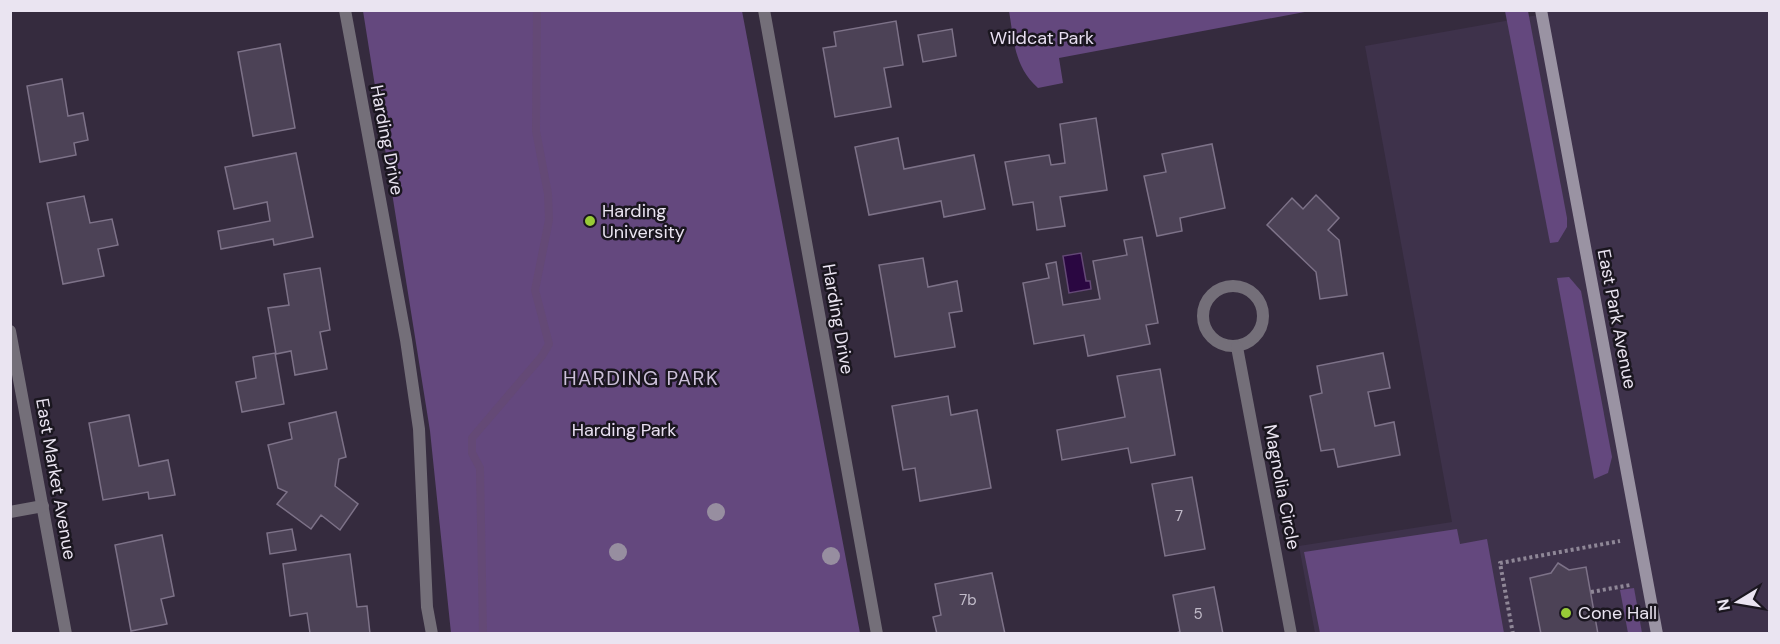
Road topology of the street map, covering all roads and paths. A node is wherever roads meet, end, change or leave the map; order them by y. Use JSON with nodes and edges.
{"nodes":[{"id":1,"x":345,"y":10,"type":"edge"},
{"id":2,"x":764,"y":10,"type":"edge"},
{"id":3,"x":1541,"y":10,"type":"edge"},
{"id":4,"x":10,"y":331,"type":"edge"},
{"id":5,"x":1237,"y":346,"type":"junction"},
{"id":6,"x":43,"y":506,"type":"junction"},
{"id":7,"x":10,"y":512,"type":"edge"},
{"id":8,"x":1627,"y":539,"type":"dead end"},
{"id":9,"x":1634,"y":584,"type":"dead end"},
{"id":10,"x":1591,"y":592,"type":"dead end"},
{"id":11,"x":66,"y":633,"type":"edge"},
{"id":12,"x":432,"y":633,"type":"edge"},
{"id":13,"x":877,"y":633,"type":"edge"},
{"id":14,"x":1291,"y":633,"type":"edge"},
{"id":15,"x":1513,"y":633,"type":"edge"},
{"id":16,"x":1657,"y":633,"type":"edge"}],
"edges":[{"from":1,"to":12,"type":"street","name":"Harding Drive"},
{"from":2,"to":13,"type":"street","name":"Harding Drive"},
{"from":3,"to":16,"type":"street","name":"East Park Avenue"},
{"from":4,"to":6,"type":"street","name":"East Market Avenue"},
{"from":5,"to":5,"type":"street"},
{"from":5,"to":14,"type":"street","name":"Magnolia Circle"},
{"from":6,"to":7,"type":"street"},
{"from":6,"to":11,"type":"street","name":"East Market Avenue"},
{"from":8,"to":15,"type":"path"},
{"from":9,"to":10,"type":"path"}]}
